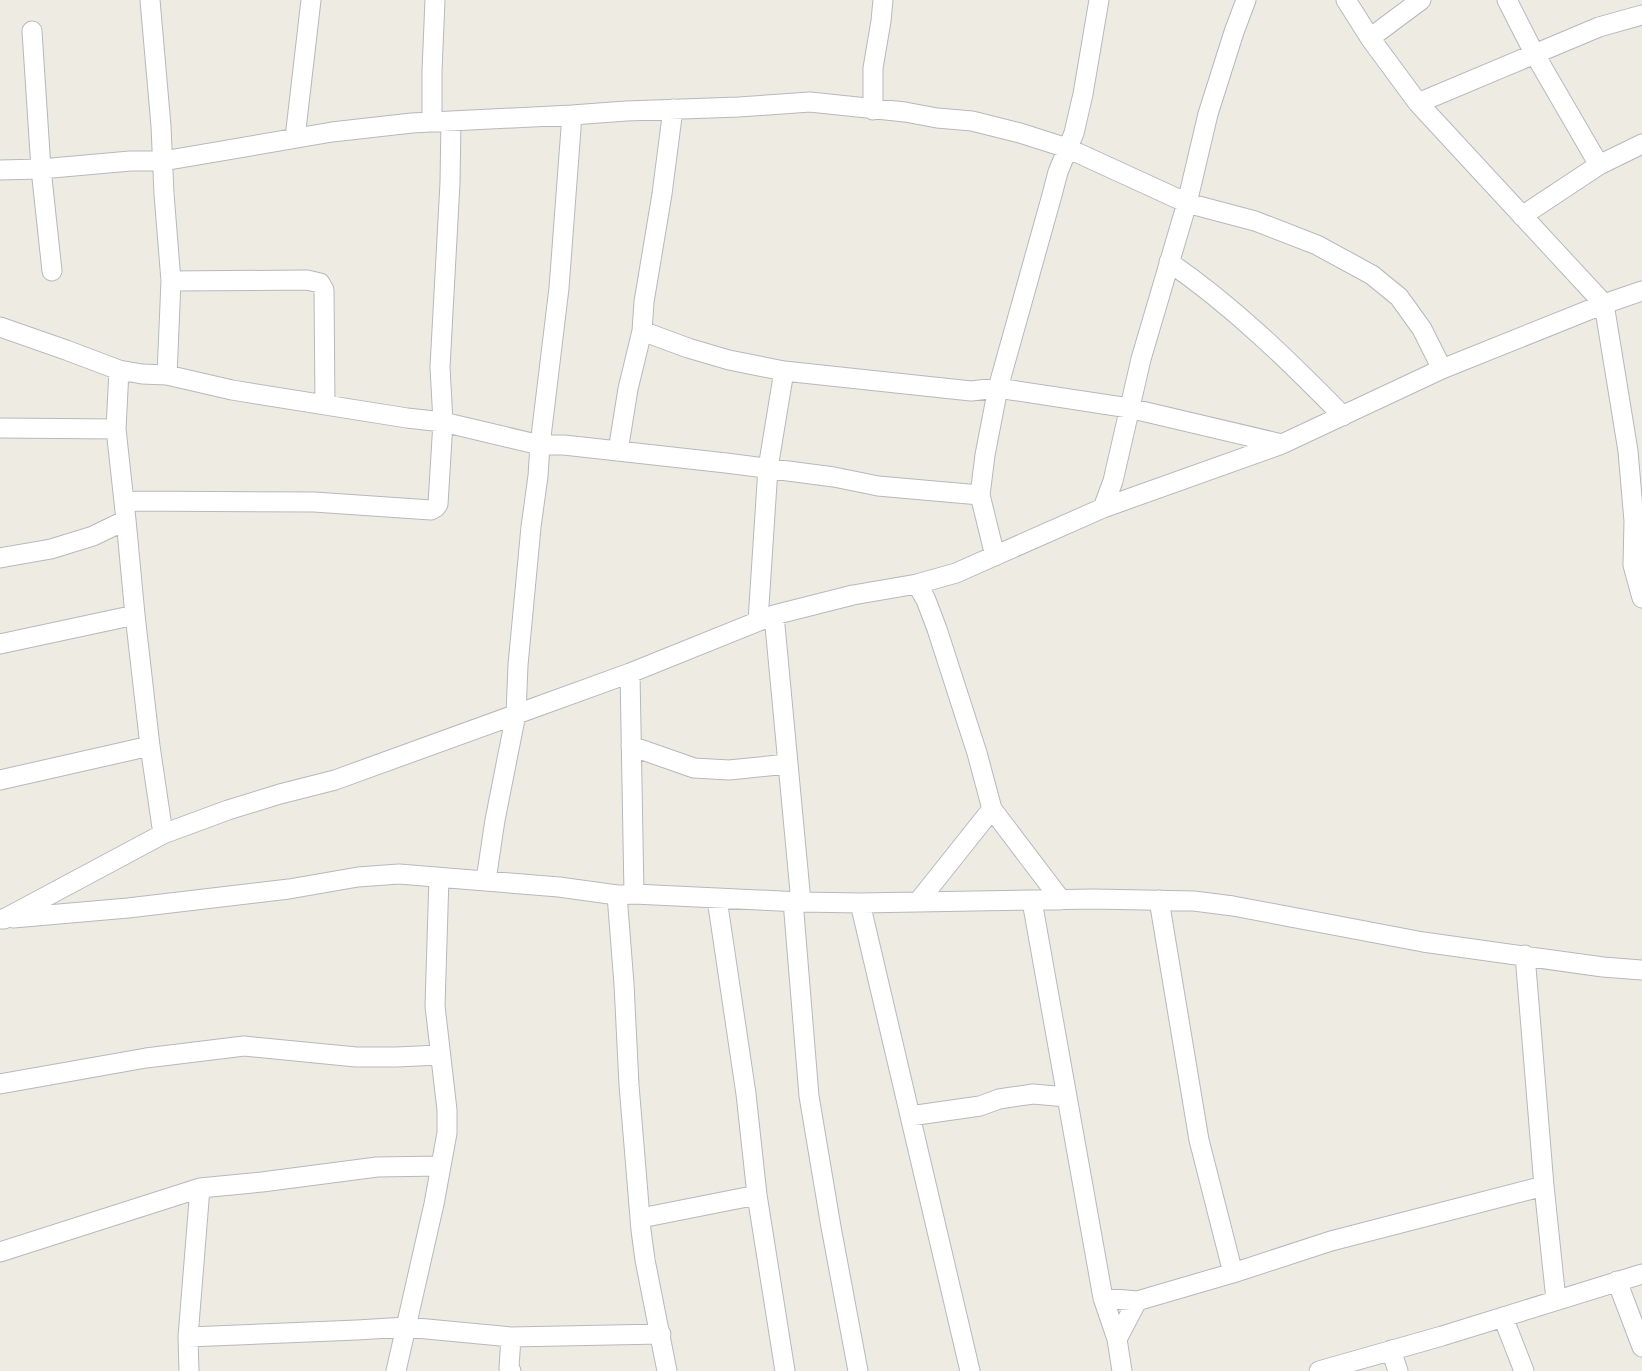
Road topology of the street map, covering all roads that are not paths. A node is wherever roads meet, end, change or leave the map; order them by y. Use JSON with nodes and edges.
{"nodes":[{"id":1,"x":150,"y":0,"type":"edge"},
{"id":2,"x":311,"y":0,"type":"edge"},
{"id":3,"x":435,"y":0,"type":"edge"},
{"id":4,"x":883,"y":0,"type":"edge"},
{"id":5,"x":1099,"y":0,"type":"edge"},
{"id":6,"x":1246,"y":0,"type":"edge"},
{"id":7,"x":1346,"y":0,"type":"edge"},
{"id":8,"x":1421,"y":0,"type":"edge"},
{"id":9,"x":1507,"y":0,"type":"edge"},
{"id":10,"x":1642,"y":15,"type":"edge"},
{"id":11,"x":32,"y":31,"type":"dead end"},
{"id":12,"x":1370,"y":38,"type":"junction"},
{"id":13,"x":1534,"y":53,"type":"junction"},
{"id":14,"x":1418,"y":103,"type":"junction"},
{"id":15,"x":673,"y":109,"type":"junction"},
{"id":16,"x":874,"y":110,"type":"junction"},
{"id":17,"x":572,"y":115,"type":"junction"},
{"id":18,"x":451,"y":121,"type":"junction"},
{"id":19,"x":432,"y":122,"type":"junction"},
{"id":20,"x":295,"y":138,"type":"junction"},
{"id":21,"x":1642,"y":144,"type":"edge"},
{"id":22,"x":1067,"y":148,"type":"junction"},
{"id":23,"x":163,"y":161,"type":"junction"},
{"id":24,"x":1599,"y":165,"type":"junction"},
{"id":25,"x":41,"y":169,"type":"junction"},
{"id":26,"x":0,"y":170,"type":"edge"},
{"id":27,"x":1187,"y":203,"type":"junction"},
{"id":28,"x":1522,"y":216,"type":"junction"},
{"id":29,"x":1169,"y":262,"type":"junction"},
{"id":30,"x":52,"y":271,"type":"dead end"},
{"id":31,"x":171,"y":281,"type":"junction"},
{"id":32,"x":1642,"y":290,"type":"edge"},
{"id":33,"x":1604,"y":304,"type":"junction"},
{"id":34,"x":0,"y":327,"type":"edge"},
{"id":35,"x":642,"y":331,"type":"junction"},
{"id":36,"x":1442,"y":369,"type":"junction"},
{"id":37,"x":119,"y":370,"type":"junction"},
{"id":38,"x":784,"y":371,"type":"junction"},
{"id":39,"x":167,"y":375,"type":"junction"},
{"id":40,"x":998,"y":388,"type":"junction"},
{"id":41,"x":325,"y":405,"type":"junction"},
{"id":42,"x":1129,"y":408,"type":"junction"},
{"id":43,"x":1343,"y":416,"type":"junction"},
{"id":44,"x":442,"y":422,"type":"junction"},
{"id":45,"x":0,"y":428,"type":"edge"},
{"id":46,"x":116,"y":429,"type":"junction"},
{"id":47,"x":1282,"y":444,"type":"junction"},
{"id":48,"x":540,"y":445,"type":"junction"},
{"id":49,"x":618,"y":451,"type":"junction"},
{"id":50,"x":768,"y":468,"type":"junction"},
{"id":51,"x":980,"y":495,"type":"junction"},
{"id":52,"x":124,"y":501,"type":"junction"},
{"id":53,"x":1103,"y":508,"type":"junction"},
{"id":54,"x":126,"y":520,"type":"junction"},
{"id":55,"x":995,"y":556,"type":"junction"},
{"id":56,"x":0,"y":558,"type":"edge"},
{"id":57,"x":917,"y":584,"type":"junction"},
{"id":58,"x":1642,"y":598,"type":"edge"},
{"id":59,"x":135,"y":615,"type":"junction"},
{"id":60,"x":766,"y":618,"type":"junction"},
{"id":61,"x":0,"y":644,"type":"edge"},
{"id":62,"x":630,"y":673,"type":"junction"},
{"id":63,"x":516,"y":714,"type":"junction"},
{"id":64,"x":150,"y":746,"type":"junction"},
{"id":65,"x":631,"y":746,"type":"junction"},
{"id":66,"x":788,"y":764,"type":"junction"},
{"id":67,"x":0,"y":780,"type":"edge"},
{"id":68,"x":992,"y":810,"type":"junction"},
{"id":69,"x":163,"y":834,"type":"junction"},
{"id":70,"x":439,"y":877,"type":"junction"},
{"id":71,"x":486,"y":880,"type":"junction"},
{"id":72,"x":625,"y":895,"type":"junction"},
{"id":73,"x":717,"y":899,"type":"junction"},
{"id":74,"x":1032,"y":900,"type":"junction"},
{"id":75,"x":1061,"y":900,"type":"junction"},
{"id":76,"x":1159,"y":900,"type":"junction"},
{"id":77,"x":797,"y":902,"type":"junction"},
{"id":78,"x":918,"y":902,"type":"junction"},
{"id":79,"x":860,"y":903,"type":"junction"},
{"id":80,"x":2,"y":919,"type":"edge"},
{"id":81,"x":1525,"y":955,"type":"junction"},
{"id":82,"x":1642,"y":970,"type":"edge"},
{"id":83,"x":440,"y":1055,"type":"junction"},
{"id":84,"x":0,"y":1084,"type":"edge"},
{"id":85,"x":1067,"y":1097,"type":"junction"},
{"id":86,"x":910,"y":1116,"type":"junction"},
{"id":87,"x":440,"y":1166,"type":"junction"},
{"id":88,"x":1544,"y":1186,"type":"junction"},
{"id":89,"x":200,"y":1188,"type":"junction"},
{"id":90,"x":757,"y":1195,"type":"junction"},
{"id":91,"x":641,"y":1218,"type":"junction"},
{"id":92,"x":0,"y":1252,"type":"edge"},
{"id":93,"x":1233,"y":1273,"type":"junction"},
{"id":94,"x":1642,"y":1274,"type":"edge"},
{"id":95,"x":1617,"y":1281,"type":"junction"},
{"id":96,"x":1103,"y":1298,"type":"junction"},
{"id":97,"x":1556,"y":1300,"type":"junction"},
{"id":98,"x":1137,"y":1301,"type":"junction"},
{"id":99,"x":1503,"y":1317,"type":"junction"},
{"id":100,"x":406,"y":1327,"type":"junction"},
{"id":101,"x":661,"y":1334,"type":"junction"},
{"id":102,"x":188,"y":1337,"type":"junction"},
{"id":103,"x":511,"y":1337,"type":"junction"},
{"id":104,"x":1117,"y":1339,"type":"junction"},
{"id":105,"x":1642,"y":1347,"type":"edge"},
{"id":106,"x":1390,"y":1350,"type":"junction"},
{"id":107,"x":189,"y":1371,"type":"edge"},
{"id":108,"x":396,"y":1371,"type":"edge"},
{"id":109,"x":511,"y":1371,"type":"edge"},
{"id":110,"x":667,"y":1371,"type":"edge"},
{"id":111,"x":785,"y":1371,"type":"edge"},
{"id":112,"x":858,"y":1371,"type":"edge"},
{"id":113,"x":970,"y":1371,"type":"edge"},
{"id":114,"x":1122,"y":1371,"type":"edge"},
{"id":115,"x":1319,"y":1371,"type":"edge"},
{"id":116,"x":1398,"y":1371,"type":"edge"},
{"id":117,"x":1524,"y":1371,"type":"edge"}],
"edges":[{"from":1,"to":23,"type":"street"},
{"from":2,"to":20,"type":"street"},
{"from":3,"to":19,"type":"street"},
{"from":4,"to":16,"type":"street"},
{"from":5,"to":22,"type":"street"},
{"from":6,"to":27,"type":"street"},
{"from":7,"to":12,"type":"street"},
{"from":8,"to":12,"type":"street"},
{"from":9,"to":13,"type":"street"},
{"from":10,"to":13,"type":"street"},
{"from":11,"to":25,"type":"street"},
{"from":12,"to":14,"type":"street"},
{"from":13,"to":14,"type":"street"},
{"from":13,"to":24,"type":"street"},
{"from":14,"to":28,"type":"street"},
{"from":15,"to":16,"type":"street"},
{"from":15,"to":17,"type":"street"},
{"from":15,"to":35,"type":"street"},
{"from":16,"to":22,"type":"street"},
{"from":17,"to":18,"type":"street"},
{"from":17,"to":48,"type":"street"},
{"from":18,"to":19,"type":"street"},
{"from":18,"to":44,"type":"street"},
{"from":19,"to":20,"type":"street"},
{"from":20,"to":23,"type":"street"},
{"from":21,"to":24,"type":"street"},
{"from":22,"to":27,"type":"street"},
{"from":22,"to":40,"type":"street"},
{"from":23,"to":25,"type":"street"},
{"from":23,"to":31,"type":"street"},
{"from":24,"to":28,"type":"street"},
{"from":25,"to":26,"type":"street"},
{"from":25,"to":30,"type":"street"},
{"from":27,"to":29,"type":"street"},
{"from":27,"to":36,"type":"street"},
{"from":28,"to":33,"type":"street"},
{"from":29,"to":42,"type":"street"},
{"from":29,"to":43,"type":"street"},
{"from":31,"to":39,"type":"street"},
{"from":31,"to":41,"type":"street"},
{"from":32,"to":33,"type":"street"},
{"from":33,"to":36,"type":"street"},
{"from":33,"to":58,"type":"street"},
{"from":34,"to":37,"type":"street"},
{"from":35,"to":38,"type":"street"},
{"from":35,"to":49,"type":"street"},
{"from":36,"to":43,"type":"street"},
{"from":37,"to":39,"type":"street"},
{"from":37,"to":46,"type":"street"},
{"from":38,"to":40,"type":"street"},
{"from":38,"to":50,"type":"street"},
{"from":39,"to":41,"type":"street"},
{"from":40,"to":42,"type":"street"},
{"from":40,"to":51,"type":"street"},
{"from":41,"to":44,"type":"street"},
{"from":42,"to":47,"type":"street"},
{"from":42,"to":53,"type":"street"},
{"from":43,"to":47,"type":"street"},
{"from":44,"to":48,"type":"street"},
{"from":44,"to":52,"type":"street"},
{"from":45,"to":46,"type":"street"},
{"from":46,"to":52,"type":"street"},
{"from":47,"to":53,"type":"street"},
{"from":48,"to":49,"type":"street"},
{"from":48,"to":63,"type":"street"},
{"from":49,"to":50,"type":"street"},
{"from":50,"to":51,"type":"street"},
{"from":50,"to":60,"type":"street"},
{"from":51,"to":55,"type":"street"},
{"from":52,"to":54,"type":"street"},
{"from":53,"to":55,"type":"street"},
{"from":54,"to":56,"type":"street"},
{"from":54,"to":59,"type":"street"},
{"from":55,"to":57,"type":"street"},
{"from":57,"to":60,"type":"street"},
{"from":57,"to":68,"type":"street"},
{"from":59,"to":61,"type":"street"},
{"from":59,"to":64,"type":"street"},
{"from":60,"to":62,"type":"street"},
{"from":60,"to":66,"type":"street"},
{"from":62,"to":63,"type":"street"},
{"from":62,"to":65,"type":"street"},
{"from":63,"to":69,"type":"street"},
{"from":63,"to":71,"type":"street"},
{"from":64,"to":67,"type":"street"},
{"from":64,"to":69,"type":"street"},
{"from":65,"to":66,"type":"street"},
{"from":65,"to":72,"type":"street"},
{"from":66,"to":77,"type":"street"},
{"from":68,"to":75,"type":"street"},
{"from":68,"to":78,"type":"street"},
{"from":69,"to":80,"type":"street"},
{"from":70,"to":71,"type":"street"},
{"from":70,"to":80,"type":"street"},
{"from":70,"to":83,"type":"street"},
{"from":71,"to":72,"type":"street"},
{"from":72,"to":73,"type":"street"},
{"from":72,"to":91,"type":"street"},
{"from":73,"to":77,"type":"street"},
{"from":73,"to":90,"type":"street"},
{"from":74,"to":75,"type":"street"},
{"from":74,"to":78,"type":"street"},
{"from":74,"to":85,"type":"street"},
{"from":75,"to":76,"type":"street"},
{"from":76,"to":81,"type":"street"},
{"from":76,"to":93,"type":"street"},
{"from":77,"to":79,"type":"street"},
{"from":77,"to":112,"type":"street"},
{"from":78,"to":79,"type":"street"},
{"from":79,"to":86,"type":"street"},
{"from":81,"to":82,"type":"street"},
{"from":81,"to":88,"type":"street"},
{"from":83,"to":84,"type":"street"},
{"from":83,"to":87,"type":"street"},
{"from":85,"to":86,"type":"street"},
{"from":85,"to":96,"type":"street"},
{"from":86,"to":113,"type":"street"},
{"from":87,"to":89,"type":"street"},
{"from":87,"to":100,"type":"street"},
{"from":88,"to":93,"type":"street"},
{"from":88,"to":97,"type":"street"},
{"from":89,"to":92,"type":"street"},
{"from":89,"to":102,"type":"street"},
{"from":90,"to":91,"type":"street"},
{"from":90,"to":111,"type":"street"},
{"from":91,"to":101,"type":"street"},
{"from":93,"to":98,"type":"street"},
{"from":94,"to":95,"type":"street"},
{"from":95,"to":97,"type":"street"},
{"from":95,"to":105,"type":"street"},
{"from":96,"to":98,"type":"street"},
{"from":96,"to":104,"type":"street"},
{"from":97,"to":99,"type":"street"},
{"from":98,"to":104,"type":"street"},
{"from":99,"to":106,"type":"street"},
{"from":99,"to":117,"type":"street"},
{"from":100,"to":102,"type":"street"},
{"from":100,"to":103,"type":"street"},
{"from":100,"to":108,"type":"street"},
{"from":101,"to":103,"type":"street"},
{"from":101,"to":110,"type":"street"},
{"from":102,"to":107,"type":"street"},
{"from":103,"to":109,"type":"street"},
{"from":104,"to":114,"type":"street"},
{"from":106,"to":115,"type":"street"},
{"from":106,"to":116,"type":"street"}]}
